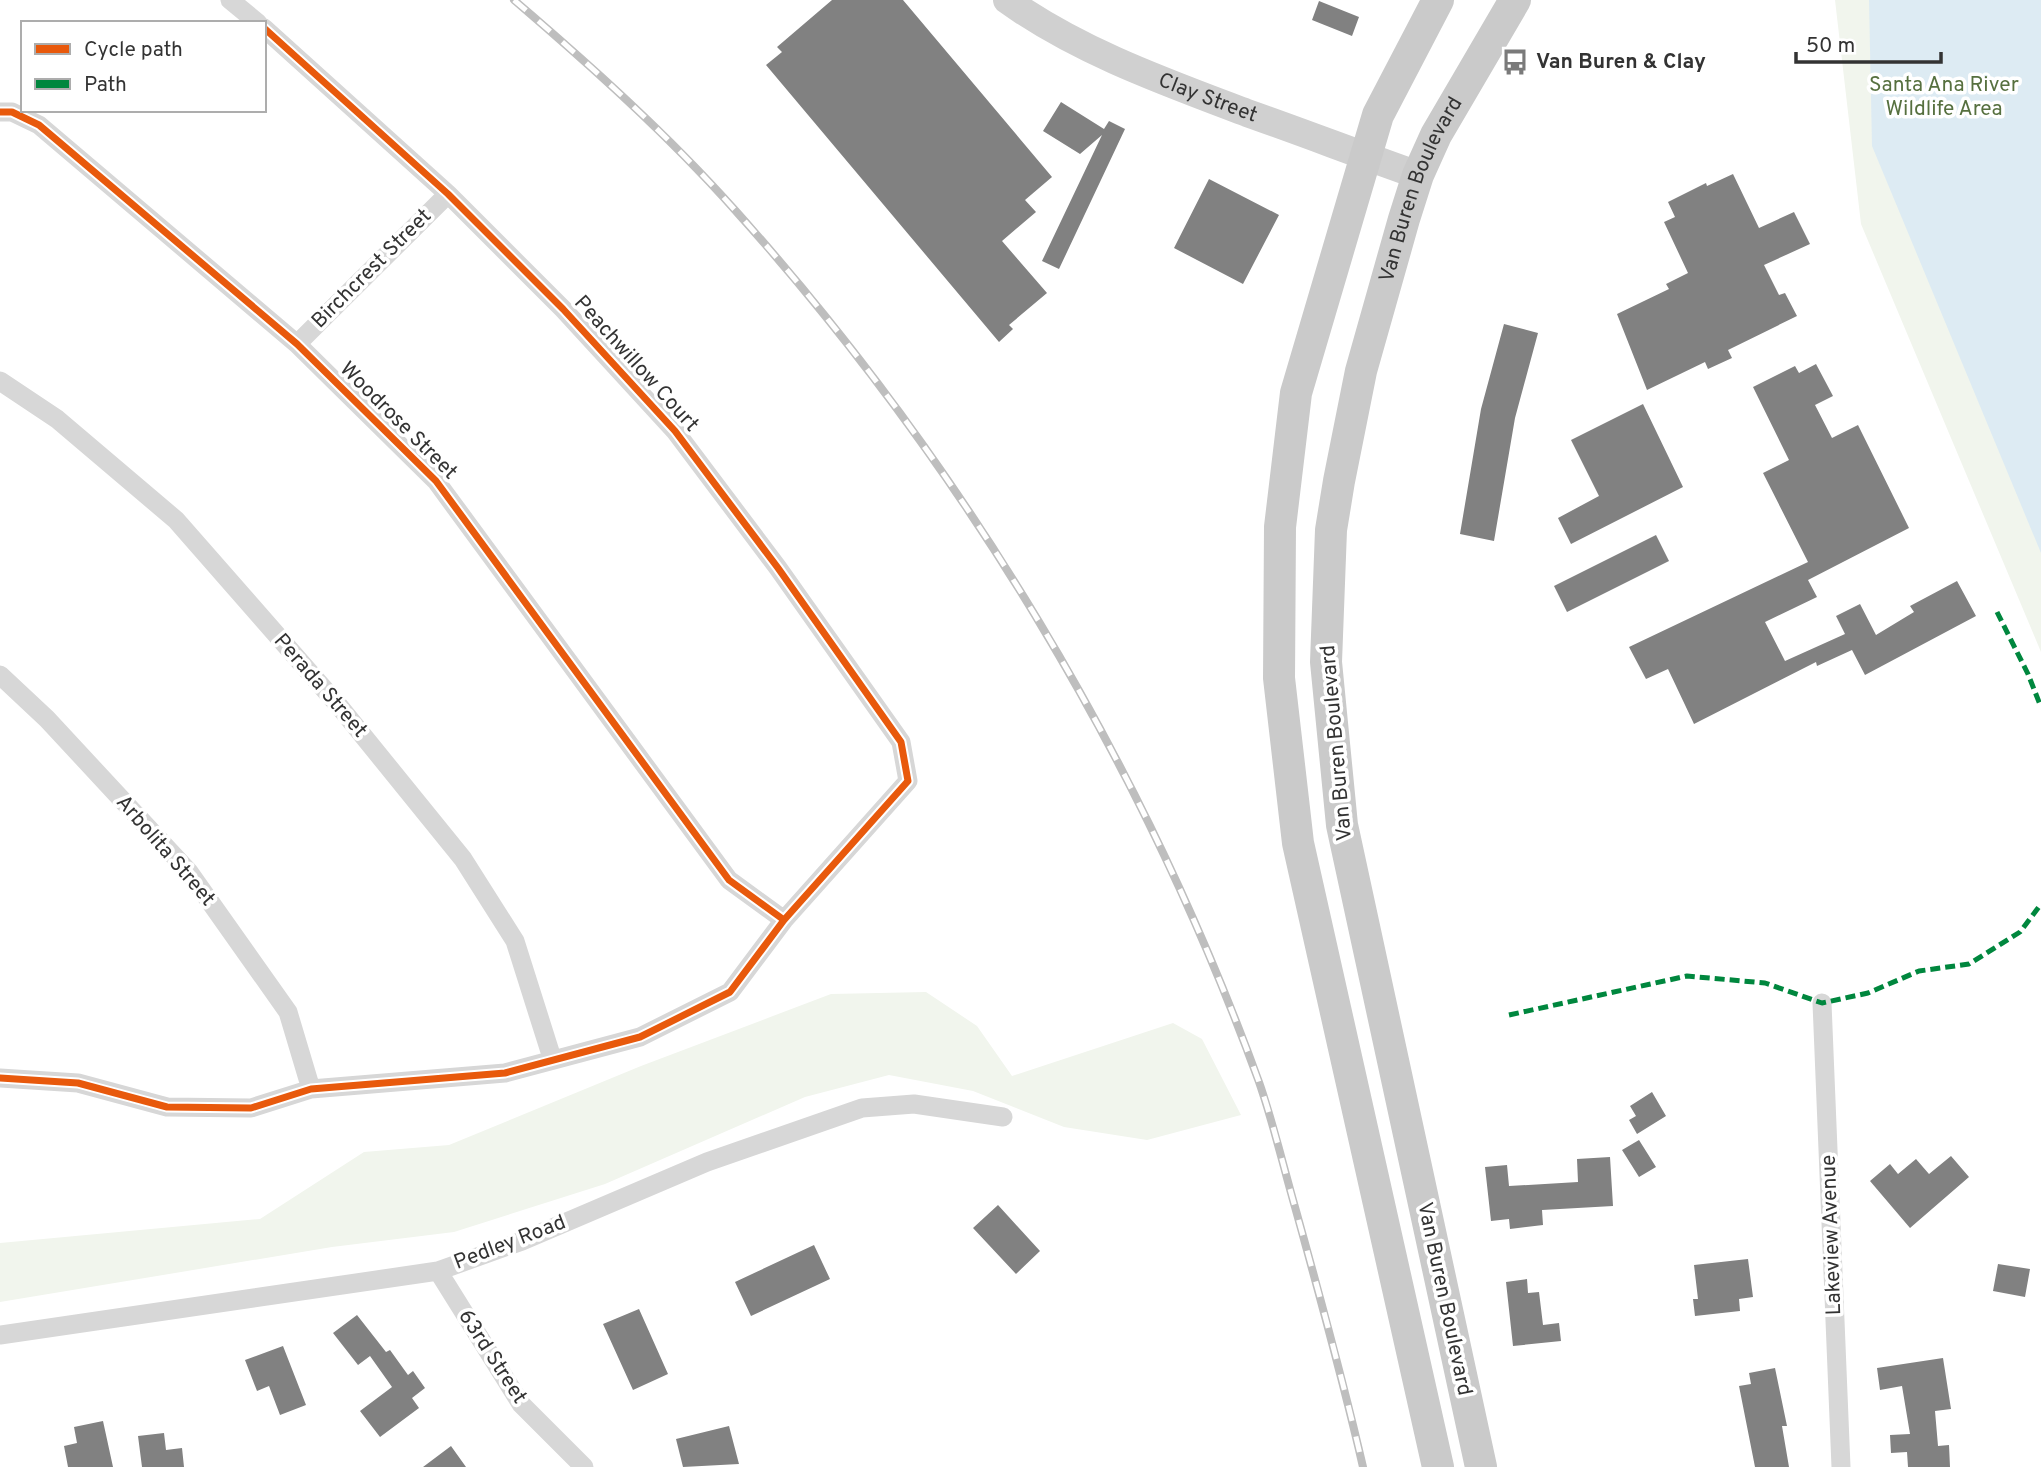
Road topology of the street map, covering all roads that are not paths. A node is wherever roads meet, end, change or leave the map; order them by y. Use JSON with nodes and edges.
{"nodes":[{"id":1,"x":230,"y":0,"type":"edge"},
{"id":2,"x":1007,"y":0,"type":"edge"},
{"id":3,"x":1438,"y":0,"type":"edge"},
{"id":4,"x":1516,"y":0,"type":"edge"},
{"id":5,"x":256,"y":21,"type":"edge"},
{"id":6,"x":266,"y":30,"type":"edge"},
{"id":7,"x":0,"y":112,"type":"edge"},
{"id":8,"x":1364,"y":156,"type":"junction"},
{"id":9,"x":1418,"y":175,"type":"junction"},
{"id":10,"x":447,"y":194,"type":"junction"},
{"id":11,"x":297,"y":344,"type":"junction"},
{"id":12,"x":0,"y":381,"type":"edge"},
{"id":13,"x":0,"y":675,"type":"edge"},
{"id":14,"x":784,"y":920,"type":"junction"},
{"id":15,"x":1822,"y":1003,"type":"dead end"},
{"id":16,"x":552,"y":1058,"type":"junction"},
{"id":17,"x":0,"y":1078,"type":"edge"},
{"id":18,"x":311,"y":1089,"type":"junction"},
{"id":19,"x":1003,"y":1117,"type":"dead end"},
{"id":20,"x":438,"y":1270,"type":"junction"},
{"id":21,"x":0,"y":1335,"type":"edge"},
{"id":22,"x":584,"y":1467,"type":"edge"},
{"id":23,"x":1437,"y":1467,"type":"edge"},
{"id":24,"x":1481,"y":1467,"type":"edge"},
{"id":25,"x":1841,"y":1467,"type":"edge"}],
"edges":[{"from":1,"to":5,"type":"street"},
{"from":2,"to":8,"type":"main road","name":"Clay Street"},
{"from":3,"to":8,"type":"main road","name":"Van Buren Boulevard"},
{"from":4,"to":9,"type":"main road","name":"Van Buren Boulevard"},
{"from":6,"to":10,"type":"street","name":"Peachwillow Court"},
{"from":7,"to":11,"type":"street","name":"Woodrose Street"},
{"from":8,"to":9,"type":"main road","name":"Clay Street"},
{"from":8,"to":23,"type":"main road","name":"Van Buren Boulevard"},
{"from":9,"to":24,"type":"main road","name":"Van Buren Boulevard"},
{"from":10,"to":11,"type":"street","name":"Birchcrest Street"},
{"from":10,"to":14,"type":"street","name":"Peachwillow Court"},
{"from":11,"to":14,"type":"street","name":"Woodrose Street"},
{"from":12,"to":16,"type":"street","name":"Perada Street"},
{"from":13,"to":18,"type":"street","name":"Arbolita Street"},
{"from":14,"to":16,"type":"street"},
{"from":15,"to":25,"type":"street","name":"Lakeview Avenue"},
{"from":16,"to":18,"type":"street"},
{"from":17,"to":18,"type":"street"},
{"from":19,"to":20,"type":"street","name":"Pedley Road"},
{"from":20,"to":21,"type":"street","name":"Pedley Road"},
{"from":20,"to":22,"type":"street","name":"63rd Street"}]}
